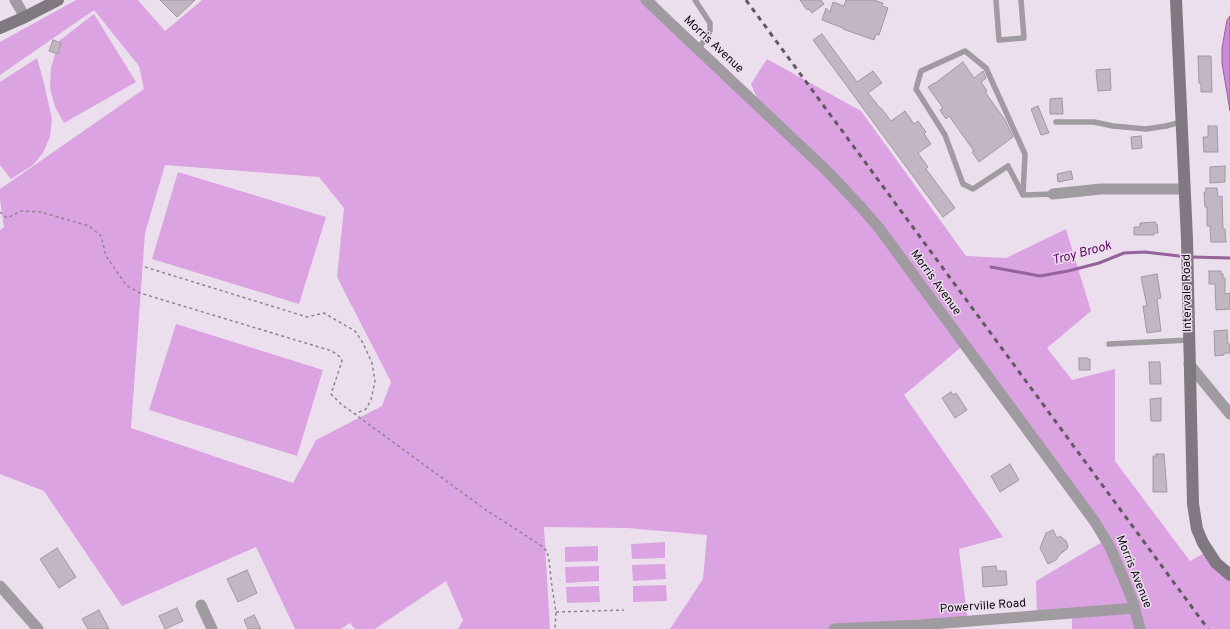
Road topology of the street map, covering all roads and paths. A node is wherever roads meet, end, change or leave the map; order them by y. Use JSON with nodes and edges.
{"nodes":[{"id":1,"x":15,"y":0,"type":"edge"},
{"id":2,"x":58,"y":0,"type":"edge"},
{"id":3,"x":646,"y":0,"type":"edge"},
{"id":4,"x":695,"y":0,"type":"edge"},
{"id":5,"x":996,"y":0,"type":"edge"},
{"id":6,"x":1021,"y":0,"type":"edge"},
{"id":7,"x":1176,"y":0,"type":"edge"},
{"id":8,"x":25,"y":17,"type":"junction"},
{"id":9,"x":0,"y":28,"type":"edge"},
{"id":10,"x":698,"y":50,"type":"junction"},
{"id":11,"x":1056,"y":122,"type":"dead end"},
{"id":12,"x":1182,"y":122,"type":"junction"},
{"id":13,"x":1184,"y":189,"type":"junction"},
{"id":14,"x":1053,"y":194,"type":"joint"},
{"id":15,"x":1023,"y":195,"type":"junction"},
{"id":16,"x":0,"y":212,"type":"edge"},
{"id":17,"x":145,"y":267,"type":"dead end"},
{"id":18,"x":1189,"y":340,"type":"junction"},
{"id":19,"x":1109,"y":344,"type":"dead end"},
{"id":20,"x":1190,"y":364,"type":"junction"},
{"id":21,"x":355,"y":414,"type":"junction"},
{"id":22,"x":1230,"y":414,"type":"edge"},
{"id":23,"x":1230,"y":575,"type":"edge"},
{"id":24,"x":0,"y":586,"type":"edge"},
{"id":25,"x":201,"y":605,"type":"dead end"},
{"id":26,"x":1135,"y":608,"type":"junction"},
{"id":27,"x":624,"y":610,"type":"dead end"},
{"id":28,"x":556,"y":612,"type":"junction"},
{"id":29,"x":970,"y":625,"type":"edge"},
{"id":30,"x":38,"y":629,"type":"edge"},
{"id":31,"x":212,"y":629,"type":"edge"},
{"id":32,"x":555,"y":629,"type":"edge"},
{"id":33,"x":834,"y":629,"type":"edge"},
{"id":34,"x":1140,"y":629,"type":"edge"}],
"edges":[{"from":1,"to":8,"type":"street"},
{"from":2,"to":8,"type":"street"},
{"from":3,"to":10,"type":"street","name":"Morris Avenue"},
{"from":4,"to":10,"type":"lane"},
{"from":5,"to":6,"type":"lane"},
{"from":7,"to":12,"type":"street","name":"Intervale Road"},
{"from":8,"to":9,"type":"street"},
{"from":10,"to":26,"type":"street","name":"Morris Avenue"},
{"from":11,"to":12,"type":"lane"},
{"from":12,"to":13,"type":"street","name":"Intervale Road"},
{"from":13,"to":14,"type":"street"},
{"from":13,"to":18,"type":"street","name":"Intervale Road"},
{"from":14,"to":15,"type":"lane"},
{"from":15,"to":15,"type":"lane"},
{"from":16,"to":21,"type":"path"},
{"from":17,"to":21,"type":"path"},
{"from":18,"to":19,"type":"lane"},
{"from":18,"to":20,"type":"street","name":"Intervale Road"},
{"from":20,"to":22,"type":"street"},
{"from":20,"to":23,"type":"street","name":"Intervale Road"},
{"from":21,"to":28,"type":"path"},
{"from":24,"to":30,"type":"street"},
{"from":25,"to":31,"type":"street"},
{"from":26,"to":29,"type":"street","name":"Powerville Road"},
{"from":26,"to":34,"type":"street","name":"Morris Avenue"},
{"from":27,"to":28,"type":"path"},
{"from":28,"to":32,"type":"path"},
{"from":29,"to":33,"type":"street","name":"Powerville Road"}]}
